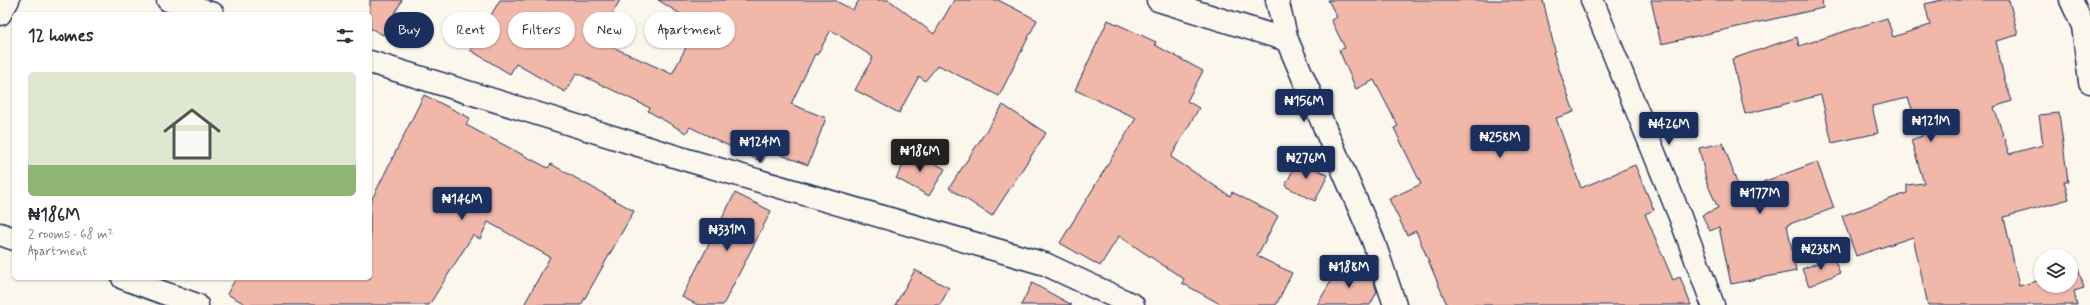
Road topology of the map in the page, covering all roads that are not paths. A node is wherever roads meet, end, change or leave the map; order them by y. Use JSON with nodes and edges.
{"nodes":[{"id":1,"x":8,"y":0,"type":"edge"},
{"id":2,"x":168,"y":0,"type":"edge"},
{"id":3,"x":1158,"y":0,"type":"edge"},
{"id":4,"x":1277,"y":0,"type":"edge"},
{"id":5,"x":1592,"y":0,"type":"edge"},
{"id":6,"x":2071,"y":0,"type":"edge"},
{"id":7,"x":207,"y":12,"type":"edge"},
{"id":8,"x":0,"y":14,"type":"edge"},
{"id":9,"x":2087,"y":25,"type":"edge"},
{"id":10,"x":1287,"y":40,"type":"junction"},
{"id":11,"x":372,"y":63,"type":"edge"},
{"id":12,"x":2090,"y":82,"type":"edge"},
{"id":13,"x":0,"y":234,"type":"edge"},
{"id":14,"x":12,"y":238,"type":"edge"},
{"id":15,"x":128,"y":280,"type":"edge"},
{"id":16,"x":197,"y":305,"type":"edge"},
{"id":17,"x":1134,"y":305,"type":"edge"},
{"id":18,"x":1395,"y":305,"type":"edge"},
{"id":19,"x":1714,"y":305,"type":"edge"}],
"edges":[{"from":1,"to":8,"type":"street"},
{"from":2,"to":7,"type":"street"},
{"from":3,"to":10,"type":"street"},
{"from":4,"to":10,"type":"street"},
{"from":5,"to":19,"type":"street"},
{"from":6,"to":9,"type":"street"},
{"from":9,"to":12,"type":"street"},
{"from":10,"to":18,"type":"street"},
{"from":11,"to":17,"type":"street"},
{"from":13,"to":14,"type":"street"},
{"from":15,"to":16,"type":"street"}]}
